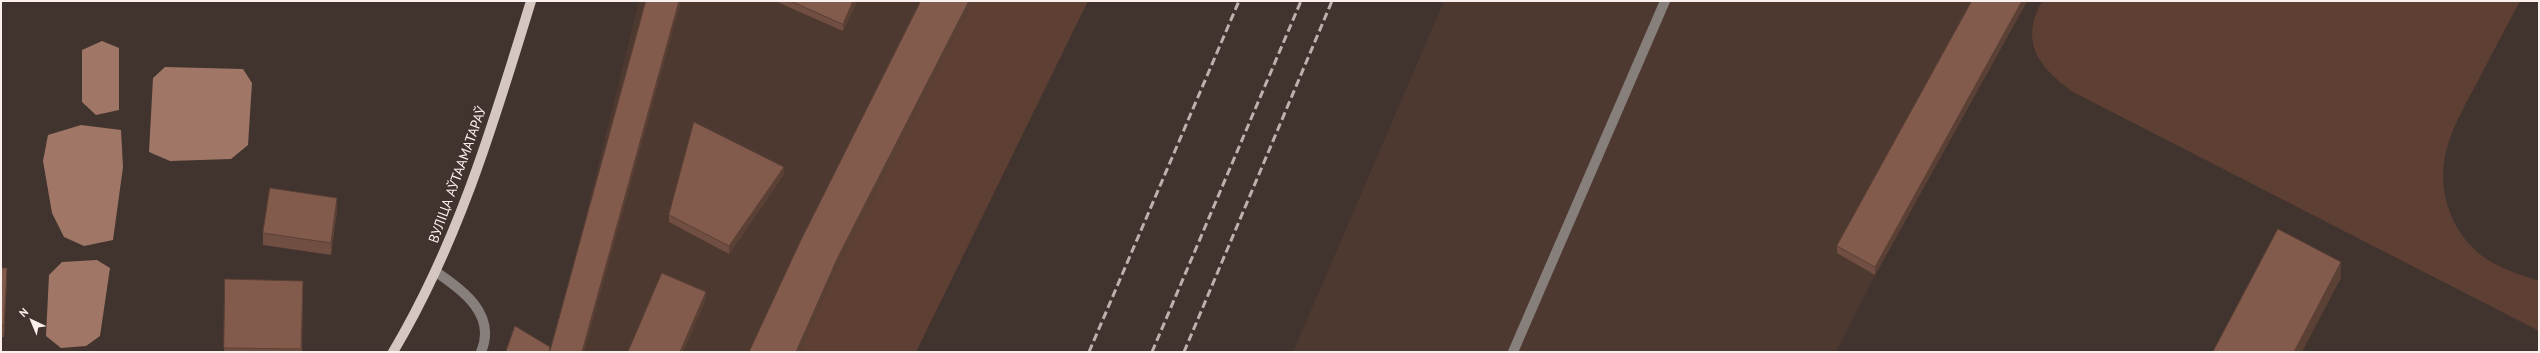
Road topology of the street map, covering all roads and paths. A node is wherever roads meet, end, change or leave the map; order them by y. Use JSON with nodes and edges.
{"nodes":[{"id":1,"x":531,"y":1,"type":"edge"},
{"id":2,"x":1665,"y":1,"type":"edge"},
{"id":3,"x":436,"y":272,"type":"junction"},
{"id":4,"x":393,"y":352,"type":"edge"},
{"id":5,"x":481,"y":352,"type":"edge"},
{"id":6,"x":1513,"y":352,"type":"edge"}],
"edges":[{"from":1,"to":3,"type":"main road","name":"ВУЛІЦА АЎТААМАТАРАЎ"},
{"from":2,"to":6,"type":"lane"},
{"from":3,"to":4,"type":"main road","name":"ВУЛІЦА АЎТААМАТАРАЎ"},
{"from":3,"to":5,"type":"lane"}]}
